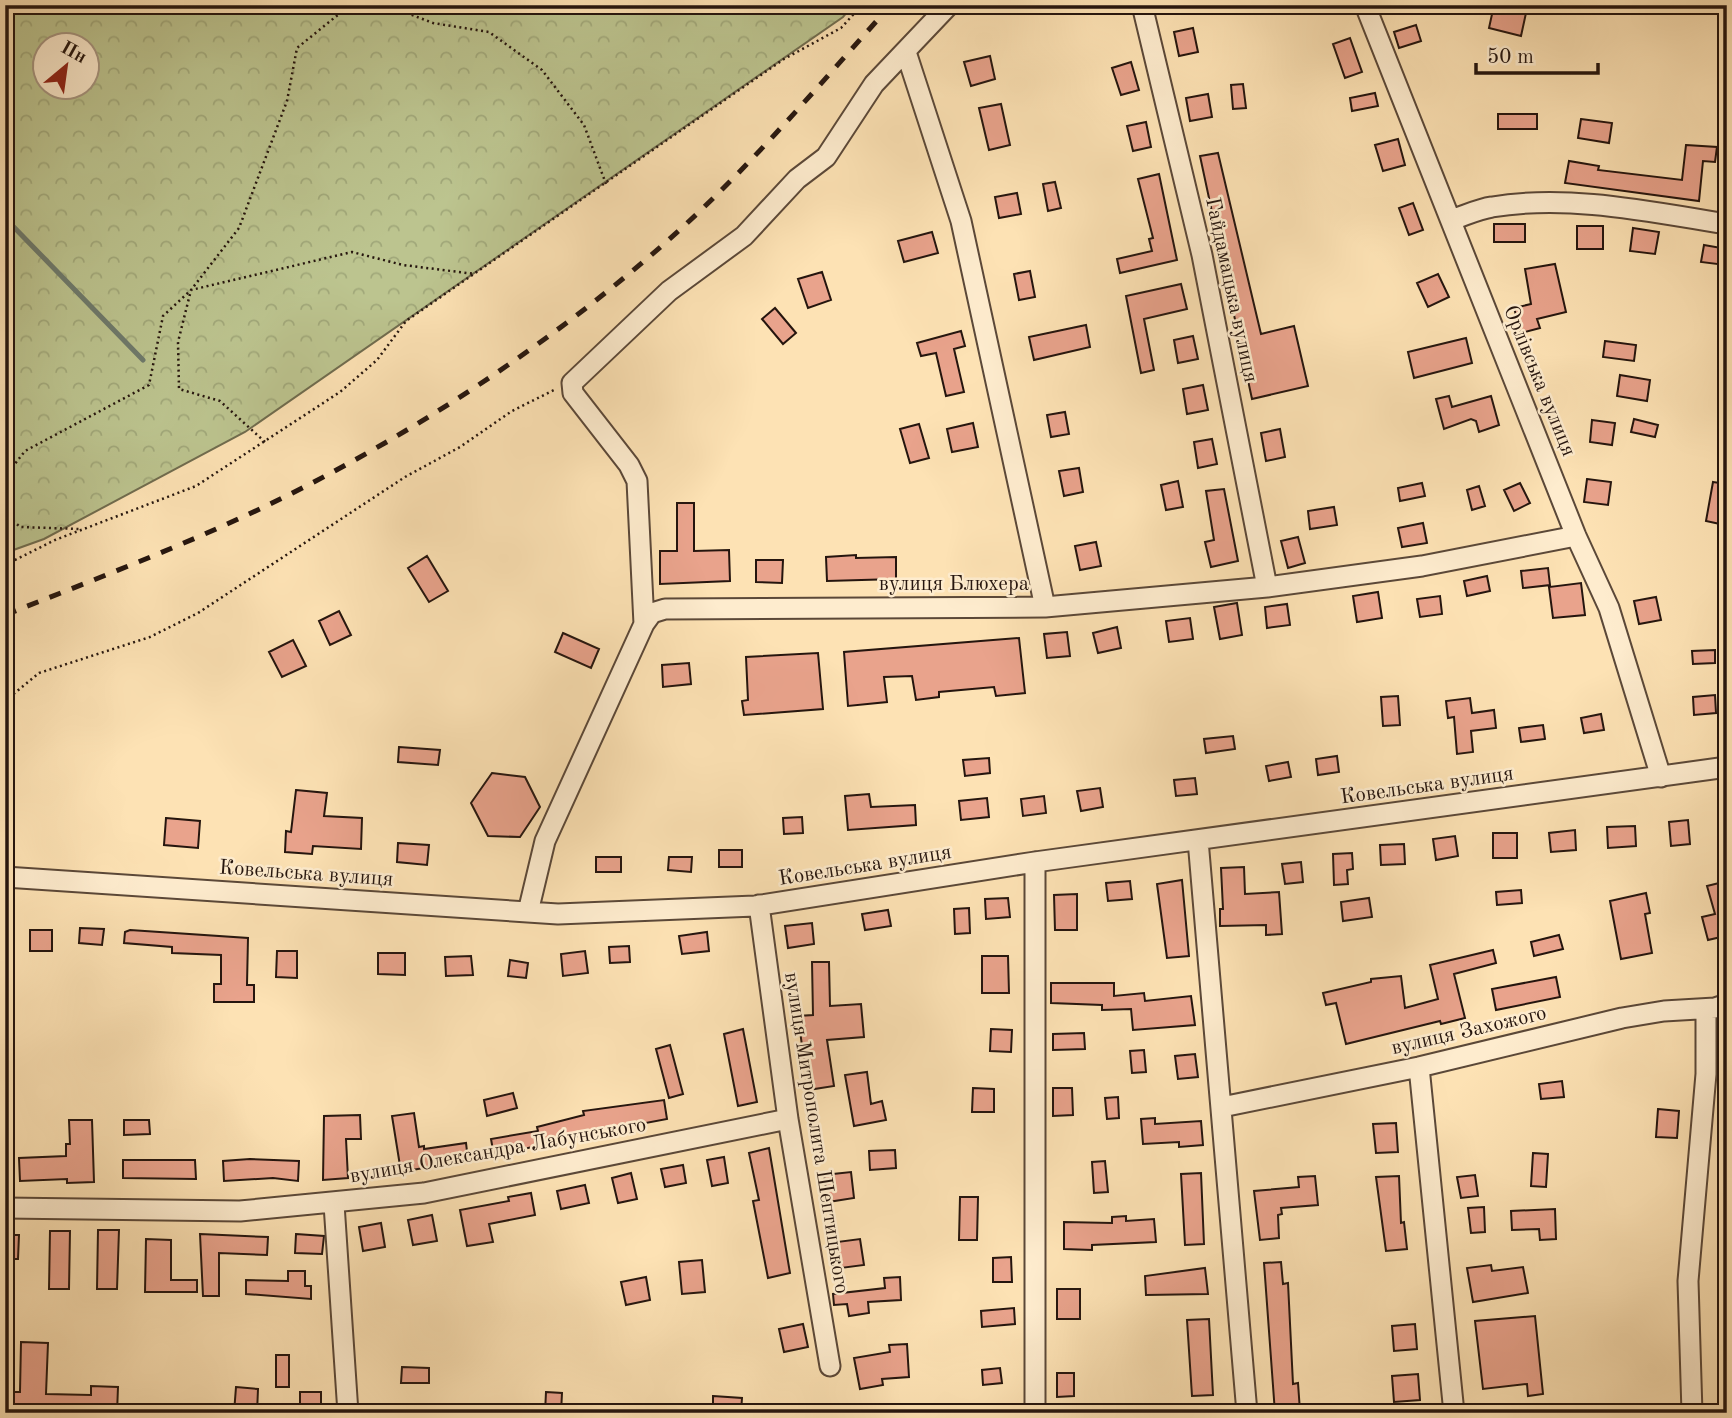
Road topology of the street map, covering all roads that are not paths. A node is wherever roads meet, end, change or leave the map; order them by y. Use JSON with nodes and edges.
{"nodes":[{"id":1,"x":949,"y":5,"type":"edge"},
{"id":2,"x":1142,"y":5,"type":"edge"},
{"id":3,"x":1365,"y":5,"type":"edge"},
{"id":4,"x":906,"y":52,"type":"junction"},
{"id":5,"x":1451,"y":220,"type":"junction"},
{"id":6,"x":1727,"y":224,"type":"edge"},
{"id":7,"x":1576,"y":536,"type":"junction"},
{"id":8,"x":1267,"y":587,"type":"junction"},
{"id":9,"x":1045,"y":607,"type":"junction"},
{"id":10,"x":644,"y":624,"type":"junction"},
{"id":11,"x":1727,"y":768,"type":"edge"},
{"id":12,"x":1661,"y":777,"type":"junction"},
{"id":13,"x":1198,"y":840,"type":"junction"},
{"id":14,"x":1035,"y":862,"type":"junction"},
{"id":15,"x":5,"y":877,"type":"edge"},
{"id":16,"x":759,"y":905,"type":"junction"},
{"id":17,"x":528,"y":912,"type":"junction"},
{"id":18,"x":1727,"y":1004,"type":"edge"},
{"id":19,"x":1706,"y":1009,"type":"junction"},
{"id":20,"x":1419,"y":1067,"type":"junction"},
{"id":21,"x":1222,"y":1107,"type":"junction"},
{"id":22,"x":788,"y":1119,"type":"junction"},
{"id":23,"x":334,"y":1204,"type":"junction"},
{"id":24,"x":5,"y":1208,"type":"edge"},
{"id":25,"x":830,"y":1366,"type":"dead end"},
{"id":26,"x":348,"y":1413,"type":"edge"},
{"id":27,"x":1035,"y":1413,"type":"edge"},
{"id":28,"x":1247,"y":1413,"type":"edge"},
{"id":29,"x":1454,"y":1413,"type":"edge"},
{"id":30,"x":1692,"y":1413,"type":"edge"}],
"edges":[{"from":1,"to":4,"type":"street"},
{"from":2,"to":8,"type":"street","name":"Гайдамацька вулиця"},
{"from":3,"to":5,"type":"street","name":"Орлівська вулиця"},
{"from":4,"to":9,"type":"street"},
{"from":4,"to":10,"type":"street"},
{"from":5,"to":6,"type":"street"},
{"from":5,"to":7,"type":"street","name":"Орлівська вулиця"},
{"from":7,"to":8,"type":"street","name":"вулиця Блюхера"},
{"from":7,"to":12,"type":"street","name":"Орлівська вулиця"},
{"from":8,"to":9,"type":"street","name":"вулиця Блюхера"},
{"from":9,"to":10,"type":"street","name":"вулиця Блюхера"},
{"from":10,"to":17,"type":"street"},
{"from":11,"to":12,"type":"street","name":"Ковельська вулиця"},
{"from":12,"to":13,"type":"street","name":"Ковельська вулиця"},
{"from":13,"to":14,"type":"street","name":"Ковельська вулиця"},
{"from":13,"to":21,"type":"street"},
{"from":14,"to":16,"type":"street","name":"Ковельська вулиця"},
{"from":14,"to":27,"type":"street"},
{"from":15,"to":17,"type":"street","name":"Ковельська вулиця"},
{"from":16,"to":17,"type":"street","name":"Ковельська вулиця"},
{"from":16,"to":22,"type":"street","name":"вулиця Митрополита Шептицького"},
{"from":18,"to":19,"type":"street","name":"вулиця Захожого"},
{"from":19,"to":20,"type":"street","name":"вулиця Захожого"},
{"from":19,"to":30,"type":"street"},
{"from":20,"to":21,"type":"street","name":"вулиця Захожого"},
{"from":20,"to":29,"type":"street"},
{"from":21,"to":28,"type":"street"},
{"from":22,"to":23,"type":"street","name":"вулиця Олександра Лабунського"},
{"from":22,"to":25,"type":"street","name":"вулиця Митрополита Шептицького"},
{"from":23,"to":24,"type":"street","name":"вулиця Олександра Лабунського"},
{"from":23,"to":26,"type":"street"}]}
